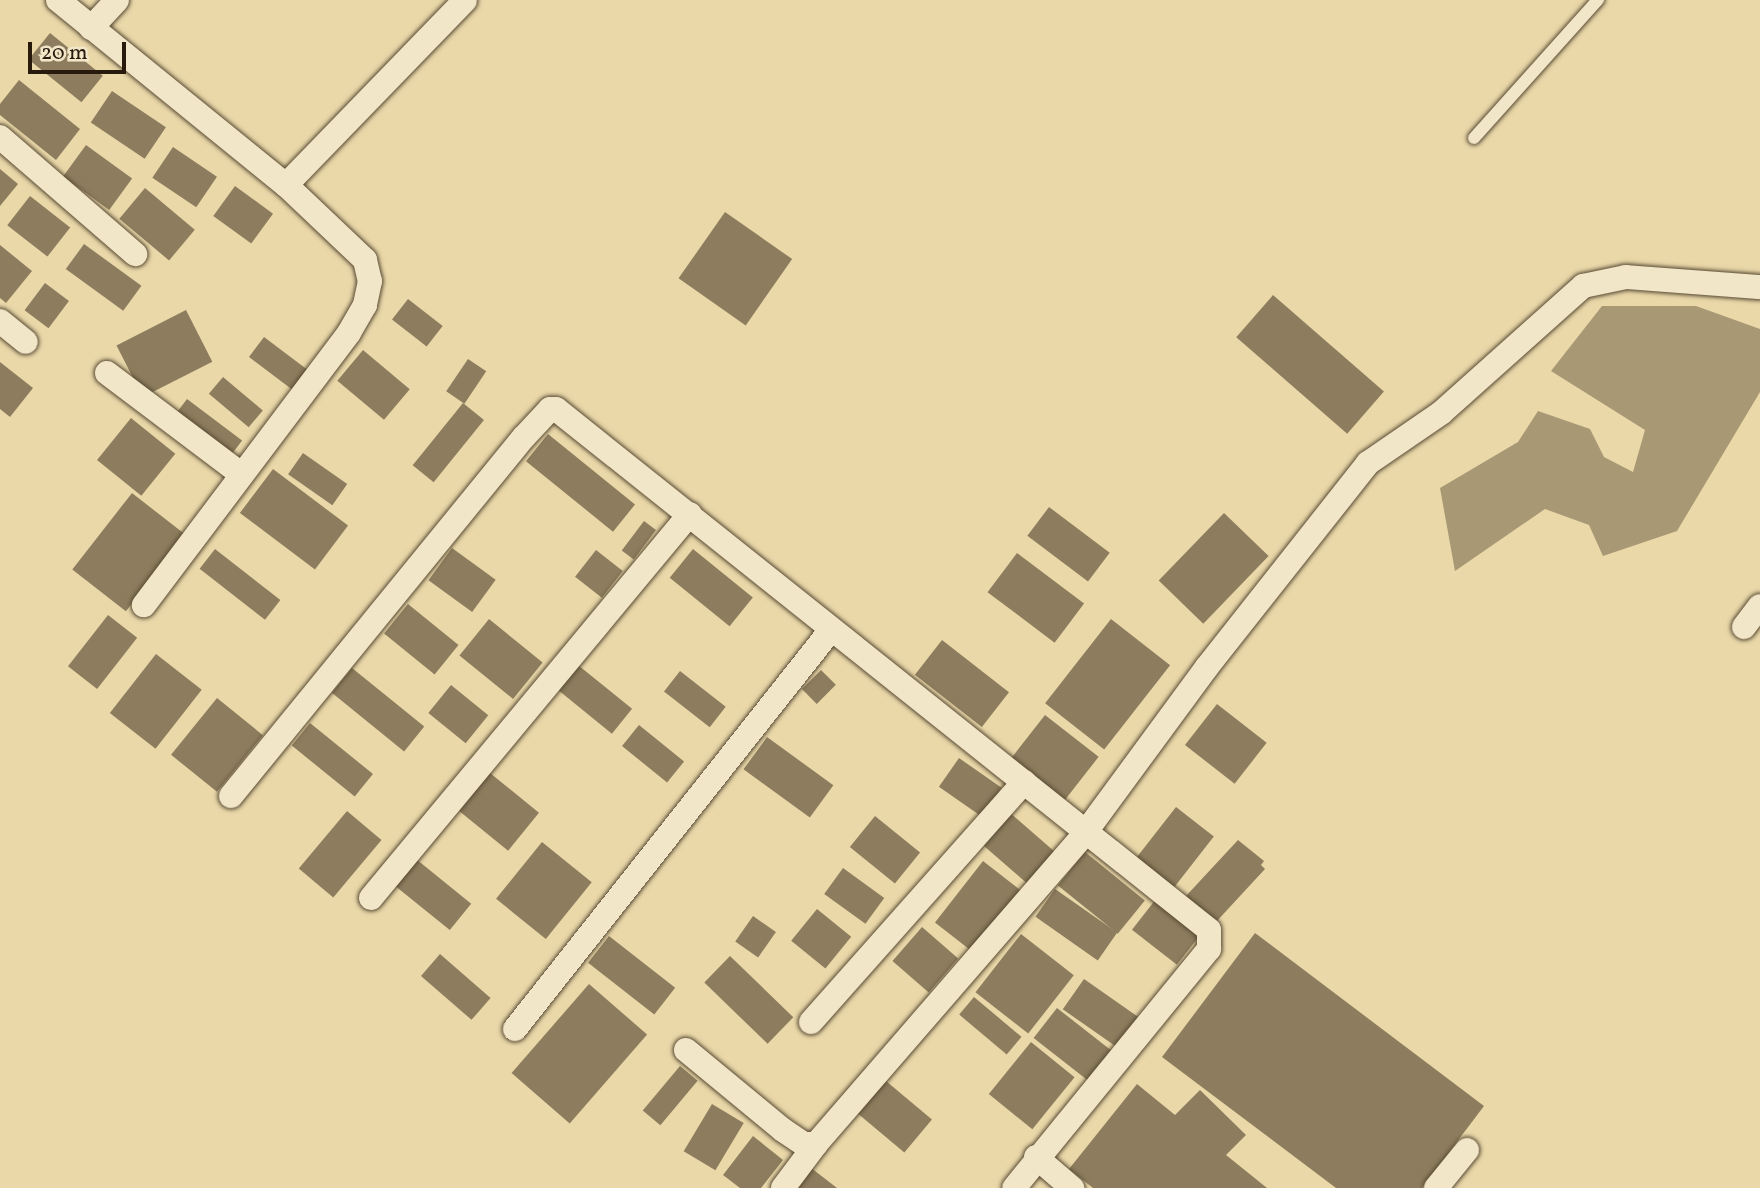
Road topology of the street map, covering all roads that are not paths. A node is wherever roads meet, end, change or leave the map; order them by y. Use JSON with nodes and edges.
{"nodes":[{"id":1,"x":58,"y":0,"type":"edge"},
{"id":2,"x":117,"y":0,"type":"edge"},
{"id":3,"x":465,"y":0,"type":"edge"},
{"id":4,"x":1598,"y":0,"type":"edge"},
{"id":5,"x":91,"y":28,"type":"junction"},
{"id":6,"x":0,"y":137,"type":"edge"},
{"id":7,"x":1474,"y":138,"type":"dead end"},
{"id":8,"x":286,"y":185,"type":"junction"},
{"id":9,"x":135,"y":254,"type":"dead end"},
{"id":10,"x":1760,"y":287,"type":"edge"},
{"id":11,"x":0,"y":321,"type":"edge"},
{"id":12,"x":26,"y":342,"type":"dead end"},
{"id":13,"x":107,"y":373,"type":"dead end"},
{"id":14,"x":241,"y":474,"type":"junction"},
{"id":15,"x":690,"y":514,"type":"junction"},
{"id":16,"x":144,"y":605,"type":"dead end"},
{"id":17,"x":1760,"y":606,"type":"edge"},
{"id":18,"x":1744,"y":627,"type":"dead end"},
{"id":19,"x":830,"y":631,"type":"junction"},
{"id":20,"x":1024,"y":782,"type":"junction"},
{"id":21,"x":231,"y":796,"type":"dead end"},
{"id":22,"x":1085,"y":833,"type":"junction"},
{"id":23,"x":371,"y":898,"type":"dead end"},
{"id":24,"x":811,"y":1022,"type":"dead end"},
{"id":25,"x":515,"y":1029,"type":"dead end"},
{"id":26,"x":686,"y":1050,"type":"dead end"},
{"id":27,"x":816,"y":1144,"type":"junction"},
{"id":28,"x":1467,"y":1150,"type":"dead end"},
{"id":29,"x":1036,"y":1157,"type":"junction"},
{"id":30,"x":783,"y":1188,"type":"edge"},
{"id":31,"x":1014,"y":1188,"type":"edge"},
{"id":32,"x":1072,"y":1188,"type":"edge"},
{"id":33,"x":1436,"y":1188,"type":"edge"}],
"edges":[{"from":1,"to":5,"type":"street"},
{"from":2,"to":5,"type":"street"},
{"from":3,"to":8,"type":"street"},
{"from":4,"to":7,"type":"lane"},
{"from":5,"to":8,"type":"street"},
{"from":6,"to":9,"type":"street"},
{"from":8,"to":14,"type":"street"},
{"from":10,"to":22,"type":"street"},
{"from":11,"to":12,"type":"street"},
{"from":13,"to":14,"type":"street"},
{"from":14,"to":16,"type":"street"},
{"from":15,"to":19,"type":"street"},
{"from":15,"to":21,"type":"street"},
{"from":15,"to":23,"type":"street"},
{"from":17,"to":18,"type":"street"},
{"from":19,"to":20,"type":"street"},
{"from":19,"to":25,"type":"street"},
{"from":20,"to":22,"type":"street"},
{"from":20,"to":24,"type":"street"},
{"from":22,"to":27,"type":"street"},
{"from":22,"to":29,"type":"street"},
{"from":26,"to":27,"type":"street"},
{"from":27,"to":30,"type":"street"},
{"from":28,"to":33,"type":"street"},
{"from":29,"to":31,"type":"street"},
{"from":29,"to":32,"type":"street"}]}
